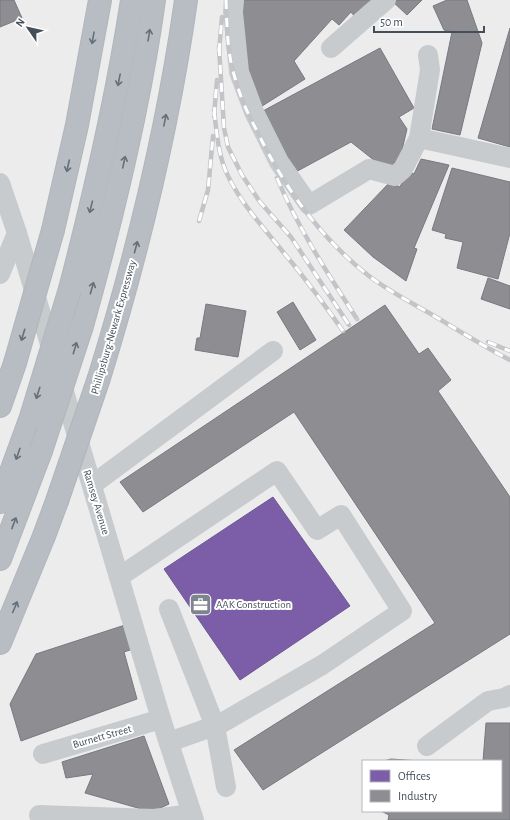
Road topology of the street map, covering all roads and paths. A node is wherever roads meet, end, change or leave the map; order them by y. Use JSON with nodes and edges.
{"nodes":[{"id":1,"x":100,"y":0,"type":"edge"},
{"id":2,"x":132,"y":0,"type":"edge"},
{"id":3,"x":154,"y":0,"type":"edge"},
{"id":4,"x":186,"y":0,"type":"edge"},
{"id":5,"x":234,"y":0,"type":"edge"},
{"id":6,"x":386,"y":0,"type":"edge"},
{"id":7,"x":331,"y":48,"type":"dead end"},
{"id":8,"x":428,"y":55,"type":"dead end"},
{"id":9,"x":419,"y":138,"type":"junction"},
{"id":10,"x":510,"y":158,"type":"edge"},
{"id":11,"x":0,"y":183,"type":"edge"},
{"id":12,"x":17,"y":233,"type":"junction"},
{"id":13,"x":0,"y":274,"type":"edge"},
{"id":14,"x":273,"y":351,"type":"dead end"},
{"id":15,"x":0,"y":406,"type":"edge"},
{"id":16,"x":92,"y":485,"type":"junction"},
{"id":17,"x":0,"y":502,"type":"edge"},
{"id":18,"x":0,"y":559,"type":"edge"},
{"id":19,"x":119,"y":577,"type":"junction"},
{"id":20,"x":169,"y":609,"type":"dead end"},
{"id":21,"x":0,"y":643,"type":"edge"},
{"id":22,"x":510,"y":694,"type":"edge"},
{"id":23,"x":161,"y":719,"type":"junction"},
{"id":24,"x":214,"y":726,"type":"junction"},
{"id":25,"x":169,"y":742,"type":"junction"},
{"id":26,"x":427,"y":746,"type":"dead end"},
{"id":27,"x":43,"y":754,"type":"dead end"},
{"id":28,"x":226,"y":786,"type":"dead end"},
{"id":29,"x":39,"y":815,"type":"dead end"},
{"id":30,"x":193,"y":817,"type":"edge"}],
"edges":[{"from":1,"to":15,"type":"highway","one_way":true,"bridge":true},
{"from":2,"to":17,"type":"highway","one_way":true,"bridge":true},
{"from":18,"to":3,"type":"highway","one_way":true,"bridge":true},
{"from":21,"to":4,"type":"highway","name":"Phillipsburg-Newark Expressway","one_way":true,"bridge":true},
{"from":5,"to":9,"type":"street"},
{"from":6,"to":7,"type":"street"},
{"from":8,"to":9,"type":"street"},
{"from":9,"to":10,"type":"street"},
{"from":11,"to":12,"type":"street","name":"Ramsey Avenue"},
{"from":12,"to":13,"type":"street"},
{"from":12,"to":16,"type":"street","name":"Ramsey Avenue"},
{"from":14,"to":16,"type":"street"},
{"from":16,"to":19,"type":"street","name":"Ramsey Avenue"},
{"from":19,"to":23,"type":"street","name":"Ramsey Avenue"},
{"from":19,"to":24,"type":"street"},
{"from":20,"to":24,"type":"street"},
{"from":22,"to":26,"type":"street"},
{"from":23,"to":25,"type":"street","name":"Ramsey Avenue"},
{"from":23,"to":27,"type":"street","name":"Burnett Street"},
{"from":24,"to":25,"type":"street"},
{"from":24,"to":28,"type":"street"},
{"from":25,"to":30,"type":"street","name":"Ramsey Avenue"},
{"from":29,"to":30,"type":"street"}]}
